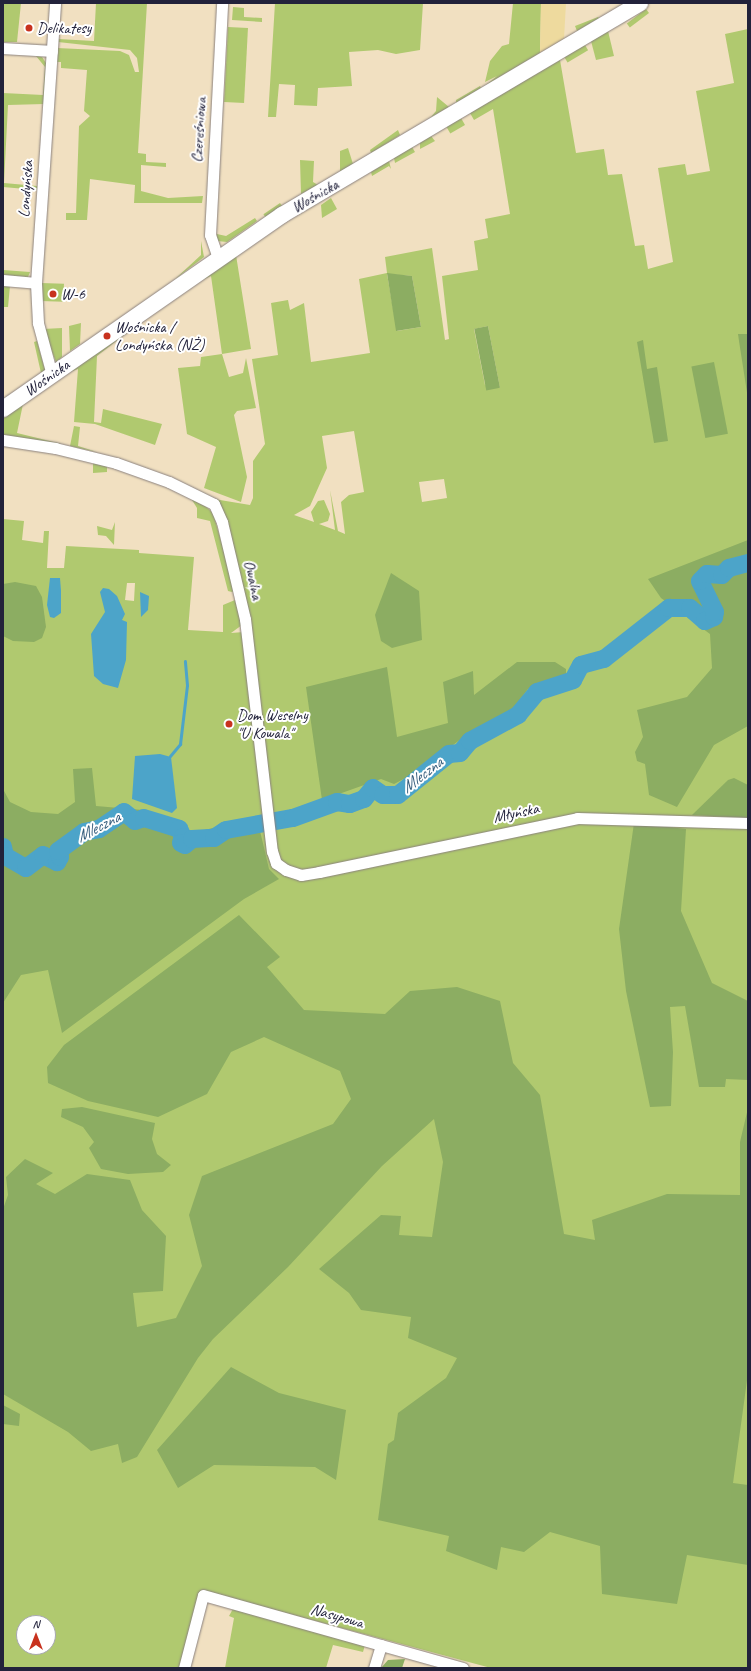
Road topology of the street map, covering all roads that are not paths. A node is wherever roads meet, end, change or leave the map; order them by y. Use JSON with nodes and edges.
{"nodes":[{"id":1,"x":55,"y":3,"type":"edge"},
{"id":2,"x":222,"y":3,"type":"edge"},
{"id":3,"x":640,"y":3,"type":"edge"},
{"id":4,"x":3,"y":48,"type":"edge"},
{"id":5,"x":52,"y":51,"type":"junction"},
{"id":6,"x":218,"y":258,"type":"junction"},
{"id":7,"x":3,"y":280,"type":"edge"},
{"id":8,"x":36,"y":283,"type":"junction"},
{"id":9,"x":52,"y":375,"type":"junction"},
{"id":10,"x":3,"y":409,"type":"edge"},
{"id":11,"x":3,"y":440,"type":"edge"},
{"id":12,"x":748,"y":823,"type":"edge"},
{"id":13,"x":295,"y":873,"type":"joint"},
{"id":14,"x":381,"y":1645,"type":"junction"},
{"id":15,"x":184,"y":1668,"type":"edge"},
{"id":16,"x":374,"y":1668,"type":"edge"},
{"id":17,"x":463,"y":1668,"type":"edge"}],
"edges":[{"from":1,"to":5,"type":"street","name":"Londyńska"},
{"from":2,"to":6,"type":"street","name":"Czereśniowa"},
{"from":3,"to":6,"type":"street","name":"Wośnicka"},
{"from":4,"to":5,"type":"street"},
{"from":5,"to":8,"type":"street","name":"Londyńska"},
{"from":6,"to":9,"type":"street","name":"Wośnicka"},
{"from":7,"to":8,"type":"street"},
{"from":8,"to":9,"type":"street","name":"Londyńska"},
{"from":9,"to":10,"type":"street","name":"Wośnicka"},
{"from":11,"to":13,"type":"street","name":"Owalna"},
{"from":12,"to":13,"type":"street","name":"Młyńska"},
{"from":14,"to":15,"type":"street","name":"Nasypowa"},
{"from":14,"to":16,"type":"street"},
{"from":14,"to":17,"type":"street","name":"Nasypowa"}]}
